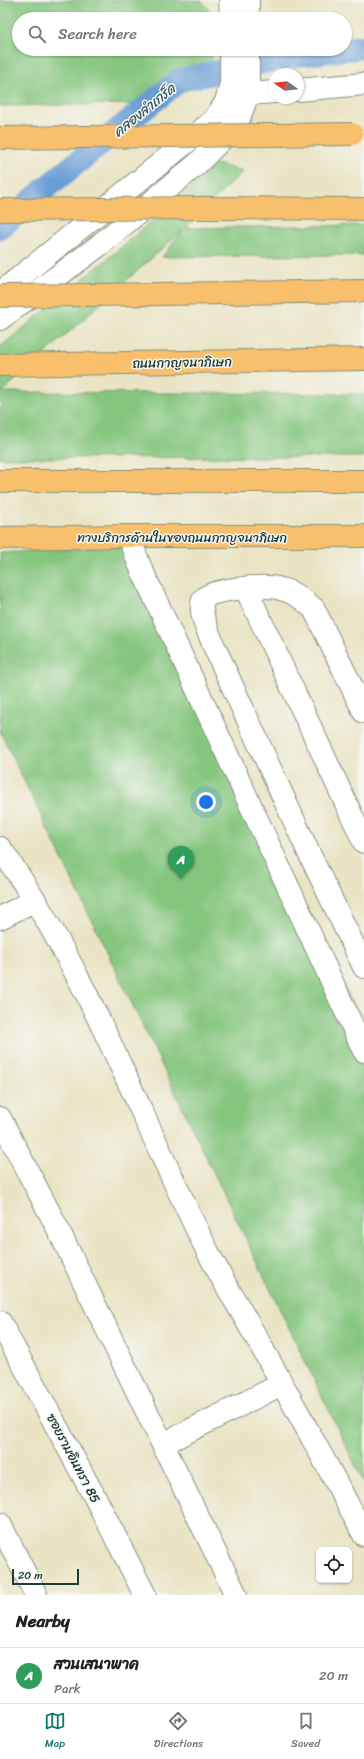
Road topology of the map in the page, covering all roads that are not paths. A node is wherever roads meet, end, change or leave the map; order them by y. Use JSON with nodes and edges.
{"nodes":[{"id":1,"x":233,"y":56,"type":"edge"},
{"id":2,"x":247,"y":56,"type":"edge"},
{"id":3,"x":364,"y":84,"type":"edge"},
{"id":4,"x":242,"y":87,"type":"junction"},
{"id":5,"x":304,"y":89,"type":"edge"},
{"id":6,"x":268,"y":91,"type":"edge"},
{"id":7,"x":358,"y":134,"type":"edge"},
{"id":8,"x":0,"y":138,"type":"edge"},
{"id":9,"x":364,"y":209,"type":"edge"},
{"id":10,"x":0,"y":210,"type":"edge"},
{"id":11,"x":364,"y":292,"type":"edge"},
{"id":12,"x":0,"y":295,"type":"edge"},
{"id":13,"x":0,"y":319,"type":"edge"},
{"id":14,"x":364,"y":359,"type":"edge"},
{"id":15,"x":0,"y":365,"type":"edge"},
{"id":16,"x":364,"y":480,"type":"edge"},
{"id":17,"x":0,"y":481,"type":"edge"},
{"id":18,"x":128,"y":536,"type":"junction"},
{"id":19,"x":364,"y":536,"type":"edge"},
{"id":20,"x":0,"y":538,"type":"edge"},
{"id":21,"x":246,"y":589,"type":"junction"},
{"id":22,"x":364,"y":712,"type":"edge"},
{"id":23,"x":364,"y":842,"type":"edge"},
{"id":24,"x":0,"y":848,"type":"edge"},
{"id":25,"x":35,"y":900,"type":"junction"},
{"id":26,"x":0,"y":918,"type":"edge"},
{"id":27,"x":364,"y":967,"type":"edge"},
{"id":28,"x":364,"y":1051,"type":"edge"},
{"id":29,"x":0,"y":1118,"type":"edge"},
{"id":30,"x":0,"y":1322,"type":"edge"},
{"id":31,"x":282,"y":1384,"type":"junction"},
{"id":32,"x":163,"y":1444,"type":"junction"},
{"id":33,"x":0,"y":1524,"type":"edge"},
{"id":34,"x":364,"y":1535,"type":"edge"},
{"id":35,"x":36,"y":1595,"type":"edge"},
{"id":36,"x":145,"y":1595,"type":"edge"},
{"id":37,"x":236,"y":1595,"type":"edge"}],
"edges":[{"from":1,"to":4,"type":"street"},
{"from":2,"to":4,"type":"street"},
{"from":3,"to":5,"type":"street"},
{"from":4,"to":6,"type":"street"},
{"from":4,"to":12,"type":"street"},
{"from":4,"to":13,"type":"street"},
{"from":7,"to":8,"type":"main road","bridge":true},
{"from":9,"to":10,"type":"main road","bridge":true},
{"from":11,"to":12,"type":"main road","bridge":true},
{"from":14,"to":15,"type":"main road","name":"ถนนกาญจนาภิเษก"},
{"from":16,"to":17,"type":"main road"},
{"from":18,"to":19,"type":"main road","name":"ทางบริการด้านในของถนนกาญจนาภิเษก"},
{"from":18,"to":20,"type":"main road","name":"ทางบริการด้านในของถนนกาญจนาภิเษก"},
{"from":18,"to":28,"type":"street"},
{"from":21,"to":22,"type":"street"},
{"from":21,"to":23,"type":"street"},
{"from":21,"to":27,"type":"street"},
{"from":24,"to":25,"type":"street"},
{"from":25,"to":26,"type":"street"},
{"from":25,"to":31,"type":"street"},
{"from":29,"to":32,"type":"street"},
{"from":30,"to":36,"type":"street","name":"ซอยรามอินทรา 85"},
{"from":31,"to":32,"type":"street"},
{"from":31,"to":34,"type":"street"},
{"from":32,"to":37,"type":"street"},
{"from":33,"to":35,"type":"street"}]}
